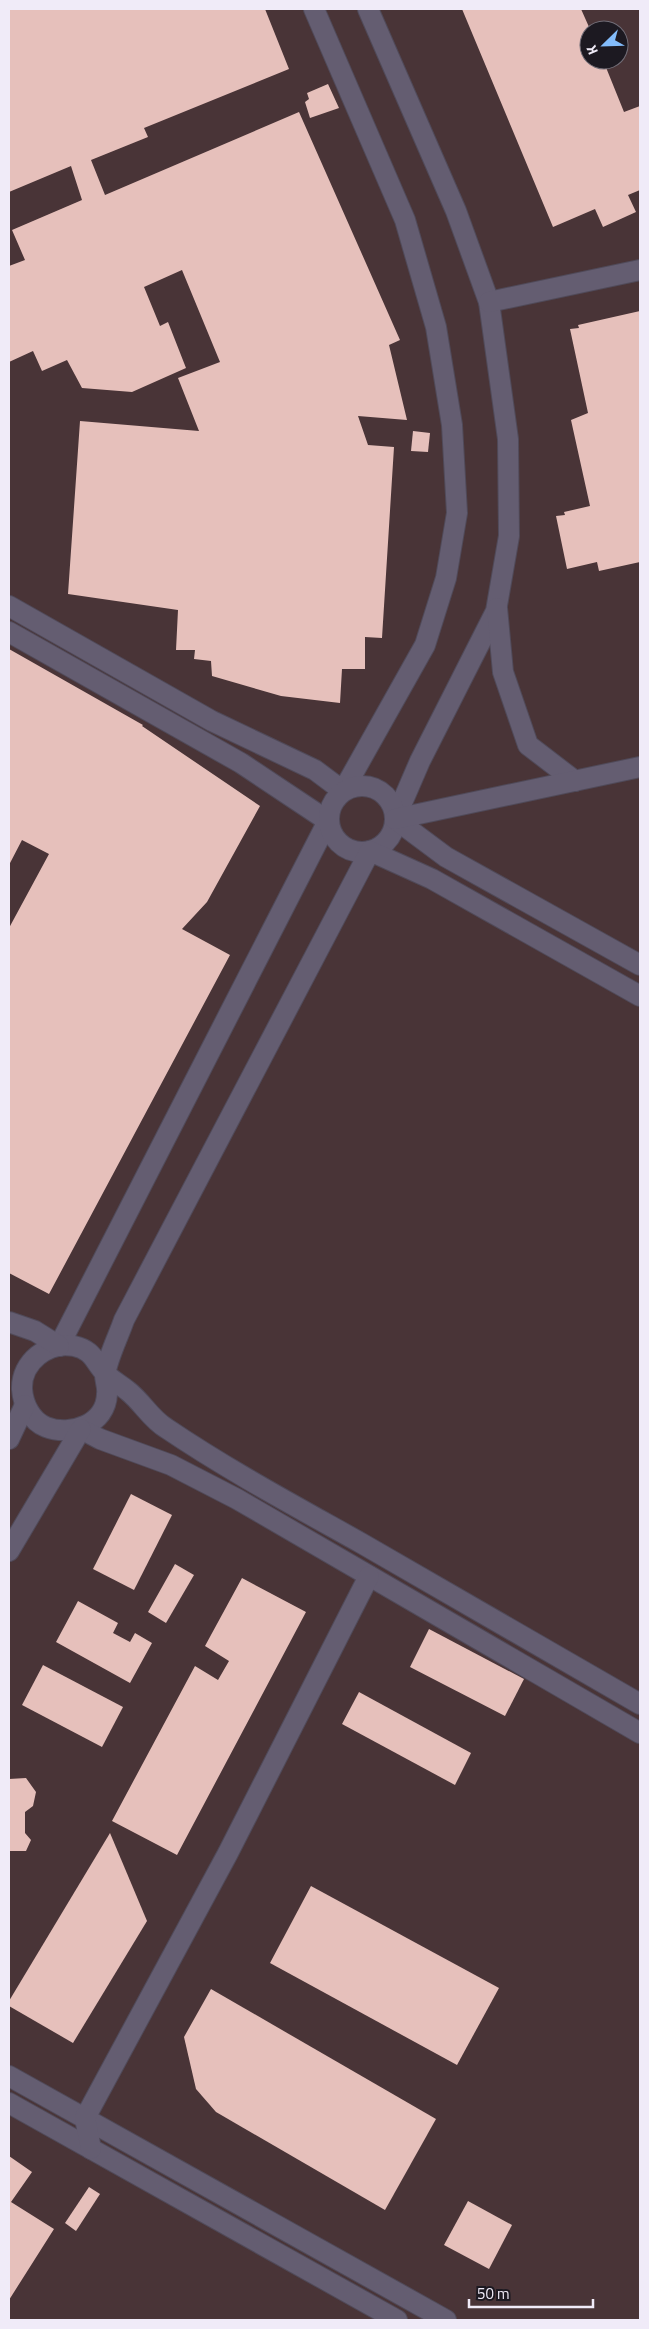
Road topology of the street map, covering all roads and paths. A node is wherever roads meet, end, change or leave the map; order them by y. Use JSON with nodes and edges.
{"nodes":[{"id":1,"x":314,"y":9,"type":"edge"},
{"id":2,"x":368,"y":9,"type":"edge"},
{"id":3,"x":640,"y":270,"type":"edge"},
{"id":4,"x":488,"y":302,"type":"junction"},
{"id":5,"x":9,"y":606,"type":"edge"},
{"id":6,"x":497,"y":606,"type":"junction"},
{"id":7,"x":9,"y":632,"type":"edge"},
{"id":8,"x":640,"y":767,"type":"edge"},
{"id":9,"x":575,"y":781,"type":"junction"},
{"id":10,"x":343,"y":791,"type":"junction"},
{"id":11,"x":395,"y":820,"type":"junction"},
{"id":12,"x":328,"y":821,"type":"junction"},
{"id":13,"x":370,"y":851,"type":"junction"},
{"id":14,"x":640,"y":965,"type":"edge"},
{"id":15,"x":640,"y":996,"type":"edge"},
{"id":16,"x":9,"y":1322,"type":"edge"},
{"id":17,"x":59,"y":1346,"type":"junction"},
{"id":18,"x":105,"y":1374,"type":"junction"},
{"id":19,"x":17,"y":1400,"type":"edge"},
{"id":20,"x":82,"y":1429,"type":"junction"},
{"id":21,"x":9,"y":1439,"type":"edge"},
{"id":22,"x":9,"y":1551,"type":"edge"},
{"id":23,"x":370,"y":1576,"type":"junction"},
{"id":24,"x":640,"y":1704,"type":"edge"},
{"id":25,"x":640,"y":1732,"type":"edge"},
{"id":26,"x":9,"y":2076,"type":"edge"},
{"id":27,"x":9,"y":2103,"type":"edge"},
{"id":28,"x":85,"y":2118,"type":"junction"},
{"id":29,"x":91,"y":2149,"type":"junction"},
{"id":30,"x":278,"y":2226,"type":"junction"},
{"id":31,"x":265,"y":2246,"type":"junction"},
{"id":32,"x":397,"y":2320,"type":"edge"},
{"id":33,"x":446,"y":2320,"type":"edge"}],
"edges":[{"from":1,"to":10,"type":"street"},
{"from":2,"to":4,"type":"street"},
{"from":3,"to":4,"type":"street"},
{"from":4,"to":6,"type":"street"},
{"from":5,"to":10,"type":"street"},
{"from":6,"to":9,"type":"street"},
{"from":6,"to":11,"type":"street"},
{"from":7,"to":12,"type":"street"},
{"from":8,"to":9,"type":"street"},
{"from":9,"to":11,"type":"street"},
{"from":10,"to":11,"type":"street"},
{"from":10,"to":12,"type":"street"},
{"from":11,"to":13,"type":"street"},
{"from":11,"to":14,"type":"street"},
{"from":12,"to":13,"type":"street"},
{"from":12,"to":17,"type":"street"},
{"from":13,"to":15,"type":"street"},
{"from":13,"to":18,"type":"street"},
{"from":16,"to":17,"type":"street"},
{"from":17,"to":18,"type":"street"},
{"from":17,"to":19,"type":"street"},
{"from":18,"to":20,"type":"street"},
{"from":18,"to":24,"type":"street"},
{"from":19,"to":20,"type":"street"},
{"from":19,"to":21,"type":"street"},
{"from":20,"to":22,"type":"street"},
{"from":20,"to":23,"type":"street"},
{"from":23,"to":25,"type":"street"},
{"from":23,"to":28,"type":"street"},
{"from":26,"to":28,"type":"street"},
{"from":27,"to":29,"type":"street"},
{"from":28,"to":29,"type":"street"},
{"from":28,"to":30,"type":"street"},
{"from":29,"to":31,"type":"street"},
{"from":30,"to":31,"type":"street"},
{"from":30,"to":33,"type":"street"},
{"from":31,"to":32,"type":"street"}]}
